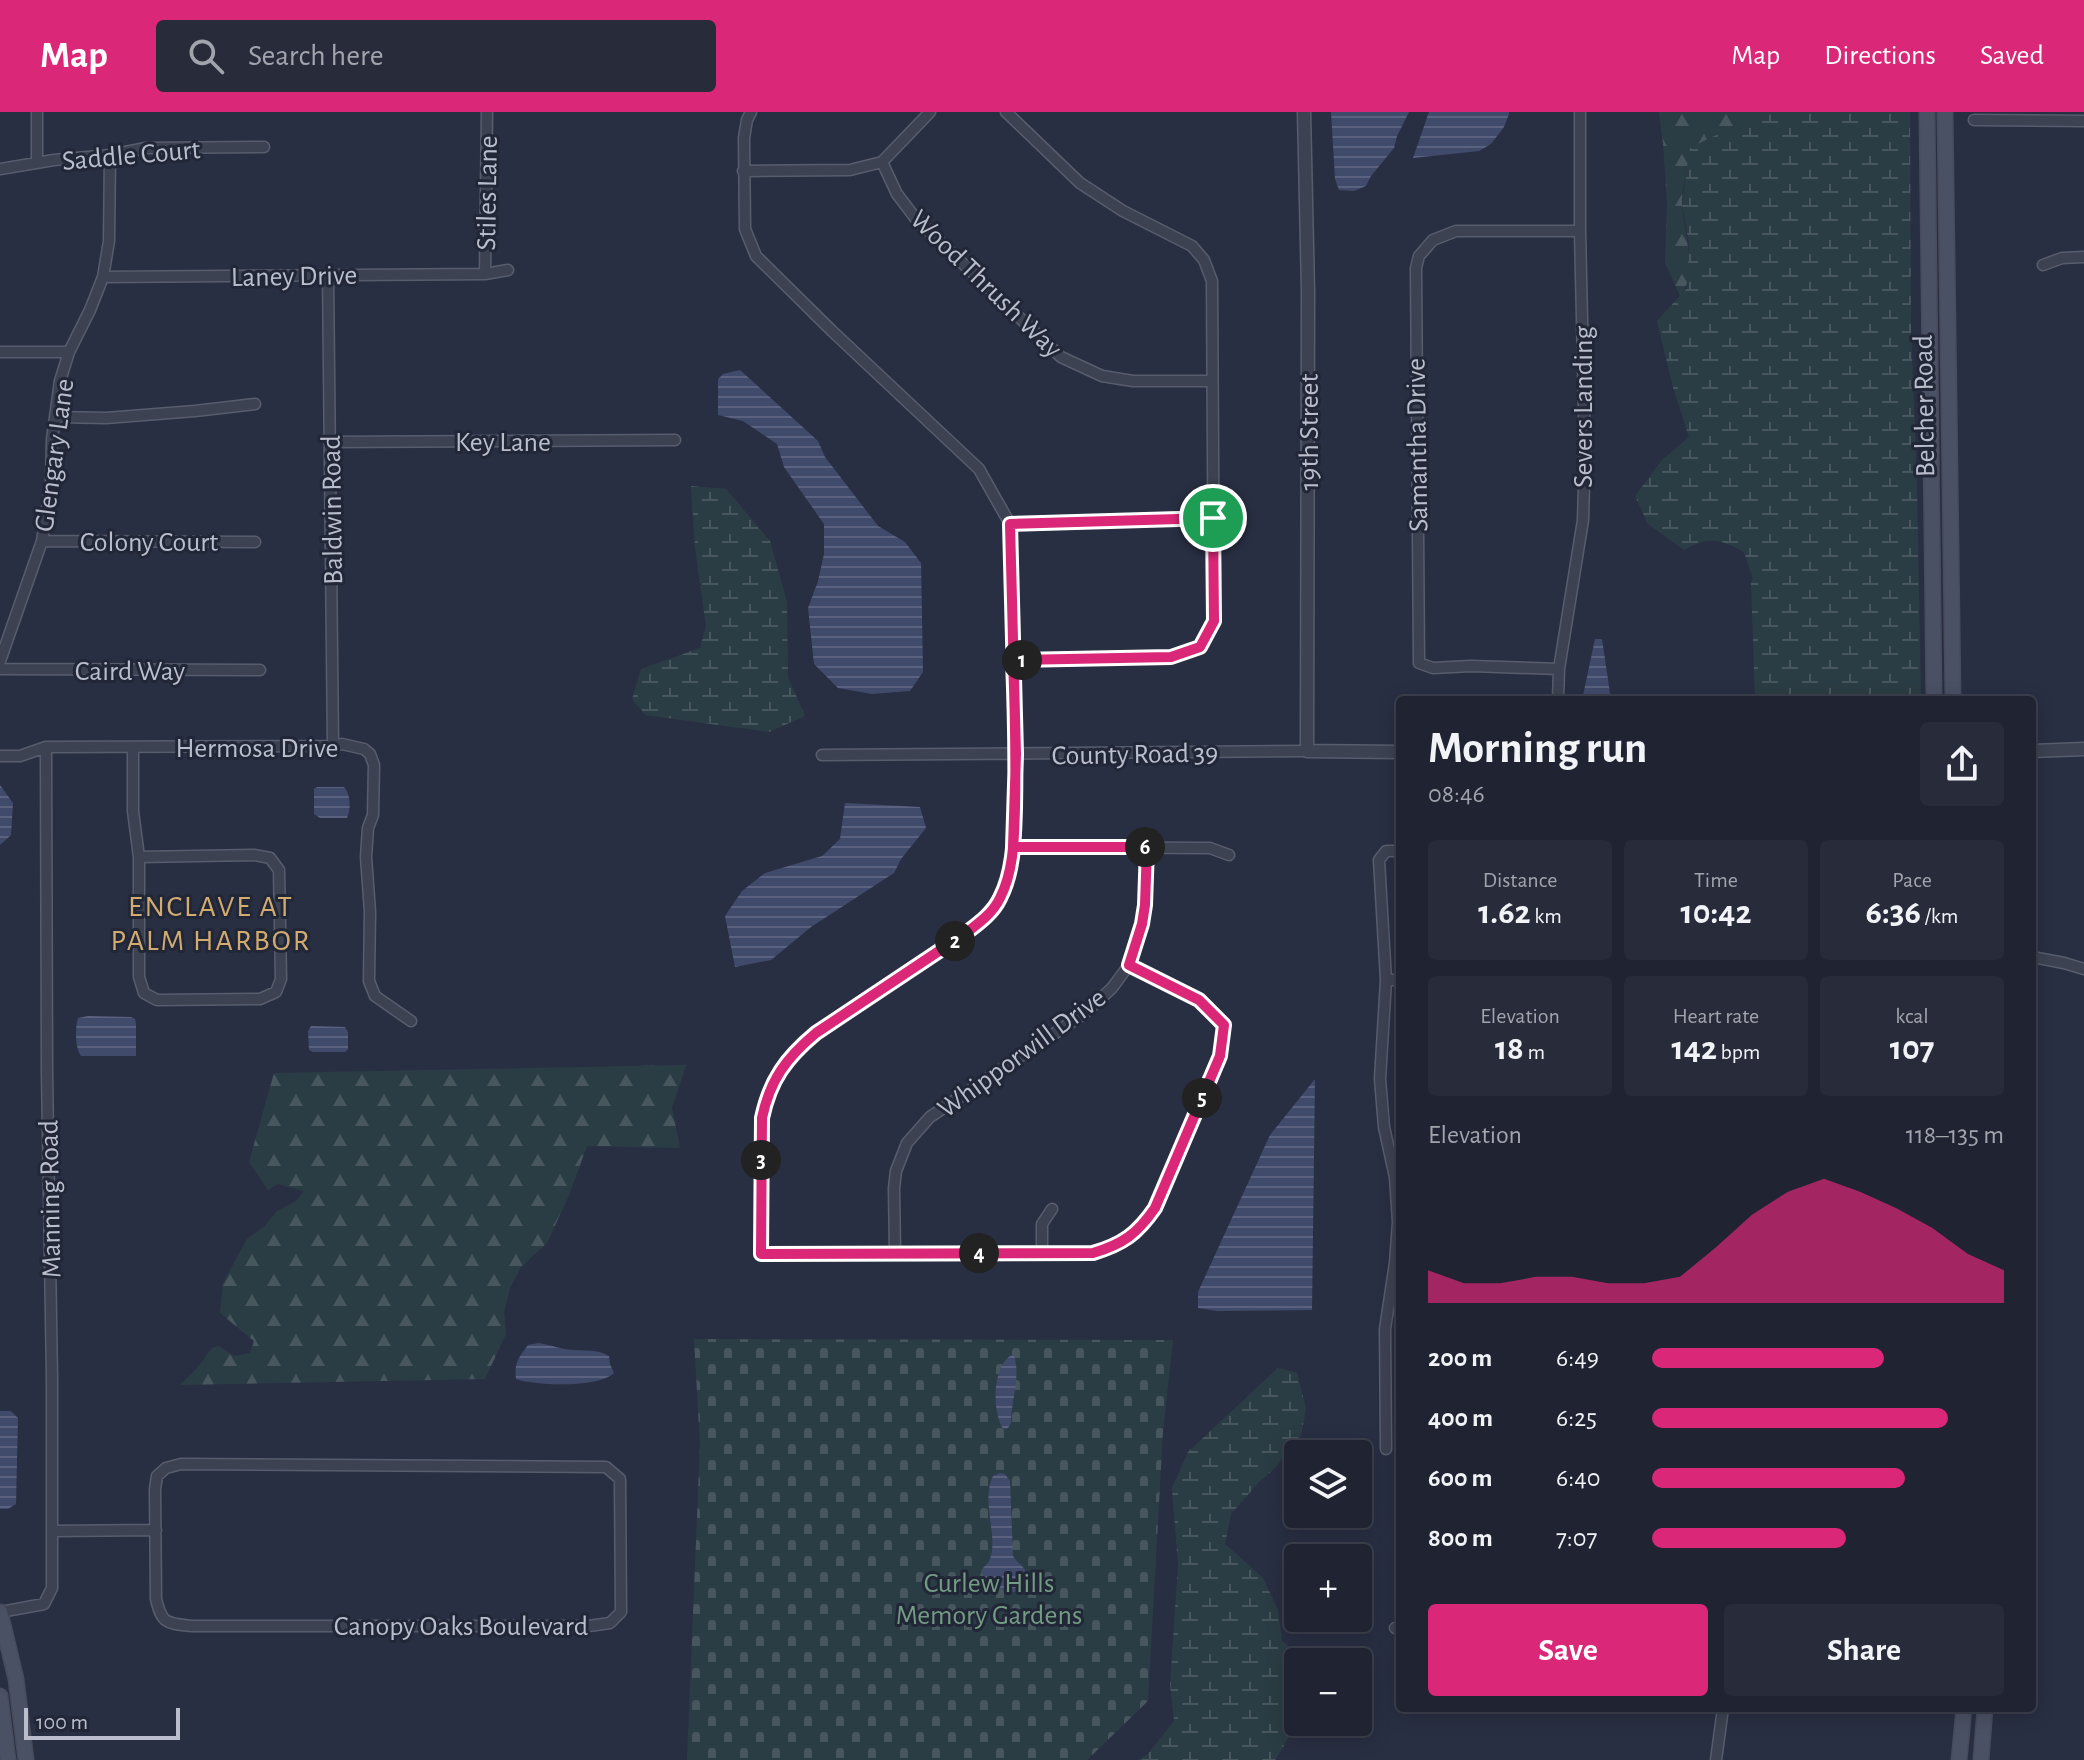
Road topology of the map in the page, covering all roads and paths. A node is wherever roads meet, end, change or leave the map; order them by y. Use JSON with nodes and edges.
{"nodes":[{"id":1,"x":37,"y":112,"type":"edge"},
{"id":2,"x":487,"y":112,"type":"edge"},
{"id":3,"x":751,"y":112,"type":"edge"},
{"id":4,"x":930,"y":112,"type":"edge"},
{"id":5,"x":1006,"y":112,"type":"edge"},
{"id":6,"x":1304,"y":112,"type":"edge"},
{"id":7,"x":1580,"y":112,"type":"edge"},
{"id":8,"x":1927,"y":112,"type":"edge"},
{"id":9,"x":1945,"y":112,"type":"edge"},
{"id":10,"x":1974,"y":120,"type":"dead end"},
{"id":11,"x":2084,"y":121,"type":"edge"},
{"id":12,"x":264,"y":147,"type":"dead end"},
{"id":13,"x":110,"y":155,"type":"junction"},
{"id":14,"x":882,"y":162,"type":"junction"},
{"id":15,"x":37,"y":163,"type":"junction"},
{"id":16,"x":0,"y":169,"type":"edge"},
{"id":17,"x":743,"y":171,"type":"junction"},
{"id":18,"x":1580,"y":231,"type":"junction"},
{"id":19,"x":2084,"y":257,"type":"edge"},
{"id":20,"x":2043,"y":265,"type":"dead end"},
{"id":21,"x":508,"y":270,"type":"dead end"},
{"id":22,"x":485,"y":274,"type":"junction"},
{"id":23,"x":328,"y":275,"type":"junction"},
{"id":24,"x":103,"y":277,"type":"junction"},
{"id":25,"x":0,"y":352,"type":"edge"},
{"id":26,"x":69,"y":352,"type":"junction"},
{"id":27,"x":1211,"y":381,"type":"junction"},
{"id":28,"x":255,"y":404,"type":"dead end"},
{"id":29,"x":56,"y":417,"type":"junction"},
{"id":30,"x":675,"y":440,"type":"dead end"},
{"id":31,"x":330,"y":442,"type":"junction"},
{"id":32,"x":1213,"y":518,"type":"junction"},
{"id":33,"x":1010,"y":524,"type":"junction"},
{"id":34,"x":42,"y":541,"type":"junction"},
{"id":35,"x":255,"y":542,"type":"dead end"},
{"id":36,"x":1013,"y":660,"type":"junction"},
{"id":37,"x":0,"y":661,"type":"edge"},
{"id":38,"x":0,"y":669,"type":"edge"},
{"id":39,"x":1559,"y":669,"type":"junction"},
{"id":40,"x":260,"y":670,"type":"dead end"},
{"id":41,"x":1558,"y":696,"type":"edge"},
{"id":42,"x":1934,"y":696,"type":"edge"},
{"id":43,"x":1953,"y":696,"type":"edge"},
{"id":44,"x":333,"y":746,"type":"junction"},
{"id":45,"x":46,"y":747,"type":"junction"},
{"id":46,"x":133,"y":747,"type":"junction"},
{"id":47,"x":2084,"y":749,"type":"edge"},
{"id":48,"x":1307,"y":751,"type":"junction"},
{"id":49,"x":2036,"y":751,"type":"edge"},
{"id":50,"x":1396,"y":752,"type":"edge"},
{"id":51,"x":1016,"y":754,"type":"junction"},
{"id":52,"x":822,"y":755,"type":"dead end"},
{"id":53,"x":0,"y":756,"type":"edge"},
{"id":54,"x":1013,"y":847,"type":"junction"},
{"id":55,"x":1147,"y":847,"type":"junction"},
{"id":56,"x":1396,"y":851,"type":"edge"},
{"id":57,"x":1229,"y":855,"type":"dead end"},
{"id":58,"x":139,"y":857,"type":"junction"},
{"id":59,"x":2036,"y":958,"type":"edge"},
{"id":60,"x":1129,"y":965,"type":"junction"},
{"id":61,"x":2084,"y":969,"type":"edge"},
{"id":62,"x":1386,"y":980,"type":"junction"},
{"id":63,"x":1396,"y":980,"type":"edge"},
{"id":64,"x":411,"y":1021,"type":"dead end"},
{"id":65,"x":1396,"y":1192,"type":"edge"},
{"id":66,"x":1052,"y":1209,"type":"dead end"},
{"id":67,"x":1396,"y":1249,"type":"edge"},
{"id":68,"x":895,"y":1253,"type":"junction"},
{"id":69,"x":1042,"y":1253,"type":"junction"},
{"id":70,"x":1396,"y":1398,"type":"edge"},
{"id":71,"x":1386,"y":1400,"type":"junction"},
{"id":72,"x":1386,"y":1449,"type":"dead end"},
{"id":73,"x":156,"y":1530,"type":"junction"},
{"id":74,"x":53,"y":1531,"type":"junction"},
{"id":75,"x":0,"y":1612,"type":"edge"},
{"id":76,"x":0,"y":1696,"type":"edge"},
{"id":77,"x":1722,"y":1712,"type":"edge"},
{"id":78,"x":1964,"y":1712,"type":"edge"},
{"id":79,"x":1985,"y":1712,"type":"edge"},
{"id":80,"x":8,"y":1760,"type":"edge"},
{"id":81,"x":26,"y":1760,"type":"edge"},
{"id":82,"x":1716,"y":1760,"type":"edge"},
{"id":83,"x":1959,"y":1760,"type":"edge"},
{"id":84,"x":1981,"y":1760,"type":"edge"}],
"edges":[{"from":1,"to":15,"type":"street"},
{"from":2,"to":22,"type":"street","name":"Stiles Lane"},
{"from":3,"to":17,"type":"street"},
{"from":4,"to":14,"type":"street"},
{"from":5,"to":27,"type":"street"},
{"from":6,"to":48,"type":"street","name":"19th Street"},
{"from":7,"to":18,"type":"street","name":"Severs Landing"},
{"from":8,"to":42,"type":"main road","name":"Belcher Road"},
{"from":9,"to":43,"type":"main road","name":"Belcher Road"},
{"from":10,"to":11,"type":"street"},
{"from":12,"to":13,"type":"street","name":"Saddle Court"},
{"from":13,"to":15,"type":"street","name":"Saddle Court"},
{"from":13,"to":24,"type":"street","name":"Glengary Lane"},
{"from":14,"to":17,"type":"street"},
{"from":14,"to":27,"type":"street","name":"Wood Thrush Way"},
{"from":15,"to":16,"type":"street","name":"Saddle Court"},
{"from":17,"to":33,"type":"street"},
{"from":18,"to":39,"type":"street","name":"Severs Landing"},
{"from":18,"to":39,"type":"street","name":"Samantha Drive"},
{"from":19,"to":20,"type":"street"},
{"from":21,"to":22,"type":"street","name":"Laney Drive"},
{"from":22,"to":23,"type":"street","name":"Laney Drive"},
{"from":23,"to":24,"type":"street","name":"Laney Drive"},
{"from":23,"to":31,"type":"street","name":"Baldwin Road"},
{"from":24,"to":26,"type":"street","name":"Glengary Lane"},
{"from":25,"to":26,"type":"street"},
{"from":26,"to":29,"type":"street","name":"Glengary Lane"},
{"from":27,"to":32,"type":"street"},
{"from":28,"to":29,"type":"street"},
{"from":29,"to":34,"type":"street","name":"Glengary Lane"},
{"from":30,"to":31,"type":"street","name":"Key Lane"},
{"from":31,"to":44,"type":"street","name":"Baldwin Road"},
{"from":32,"to":33,"type":"street"},
{"from":32,"to":36,"type":"street"},
{"from":33,"to":36,"type":"street"},
{"from":34,"to":35,"type":"street","name":"Colony Court"},
{"from":34,"to":37,"type":"street","name":"Glengary Lane"},
{"from":36,"to":51,"type":"street"},
{"from":38,"to":40,"type":"street","name":"Caird Way"},
{"from":39,"to":41,"type":"street","name":"Severs Landing"},
{"from":44,"to":46,"type":"street","name":"Hermosa Drive"},
{"from":44,"to":64,"type":"street","name":"Hermosa Drive"},
{"from":45,"to":46,"type":"street","name":"Hermosa Drive"},
{"from":45,"to":53,"type":"street","name":"Hermosa Drive"},
{"from":45,"to":74,"type":"street","name":"Manning Road"},
{"from":46,"to":58,"type":"street"},
{"from":47,"to":49,"type":"street"},
{"from":48,"to":50,"type":"street","name":"County Road 39"},
{"from":48,"to":51,"type":"street","name":"County Road 39"},
{"from":51,"to":52,"type":"street","name":"County Road 39"},
{"from":51,"to":54,"type":"street"},
{"from":54,"to":55,"type":"street"},
{"from":54,"to":68,"type":"street"},
{"from":55,"to":57,"type":"street"},
{"from":55,"to":60,"type":"street","name":"Whipporwill Drive"},
{"from":56,"to":62,"type":"street"},
{"from":58,"to":58,"type":"street"},
{"from":59,"to":61,"type":"street"},
{"from":60,"to":68,"type":"street","name":"Whipporwill Drive"},
{"from":60,"to":69,"type":"street"},
{"from":62,"to":63,"type":"street"},
{"from":62,"to":65,"type":"street"},
{"from":66,"to":69,"type":"street"},
{"from":67,"to":71,"type":"street"},
{"from":68,"to":69,"type":"street"},
{"from":70,"to":71,"type":"street"},
{"from":71,"to":72,"type":"street"},
{"from":73,"to":73,"type":"street","name":"Canopy Oaks Boulevard"},
{"from":73,"to":74,"type":"street"},
{"from":74,"to":75,"type":"street","name":"Manning Road"},
{"from":75,"to":81,"type":"main road"},
{"from":76,"to":80,"type":"main road"},
{"from":77,"to":82,"type":"street"},
{"from":78,"to":83,"type":"main road"},
{"from":79,"to":84,"type":"main road"}]}
